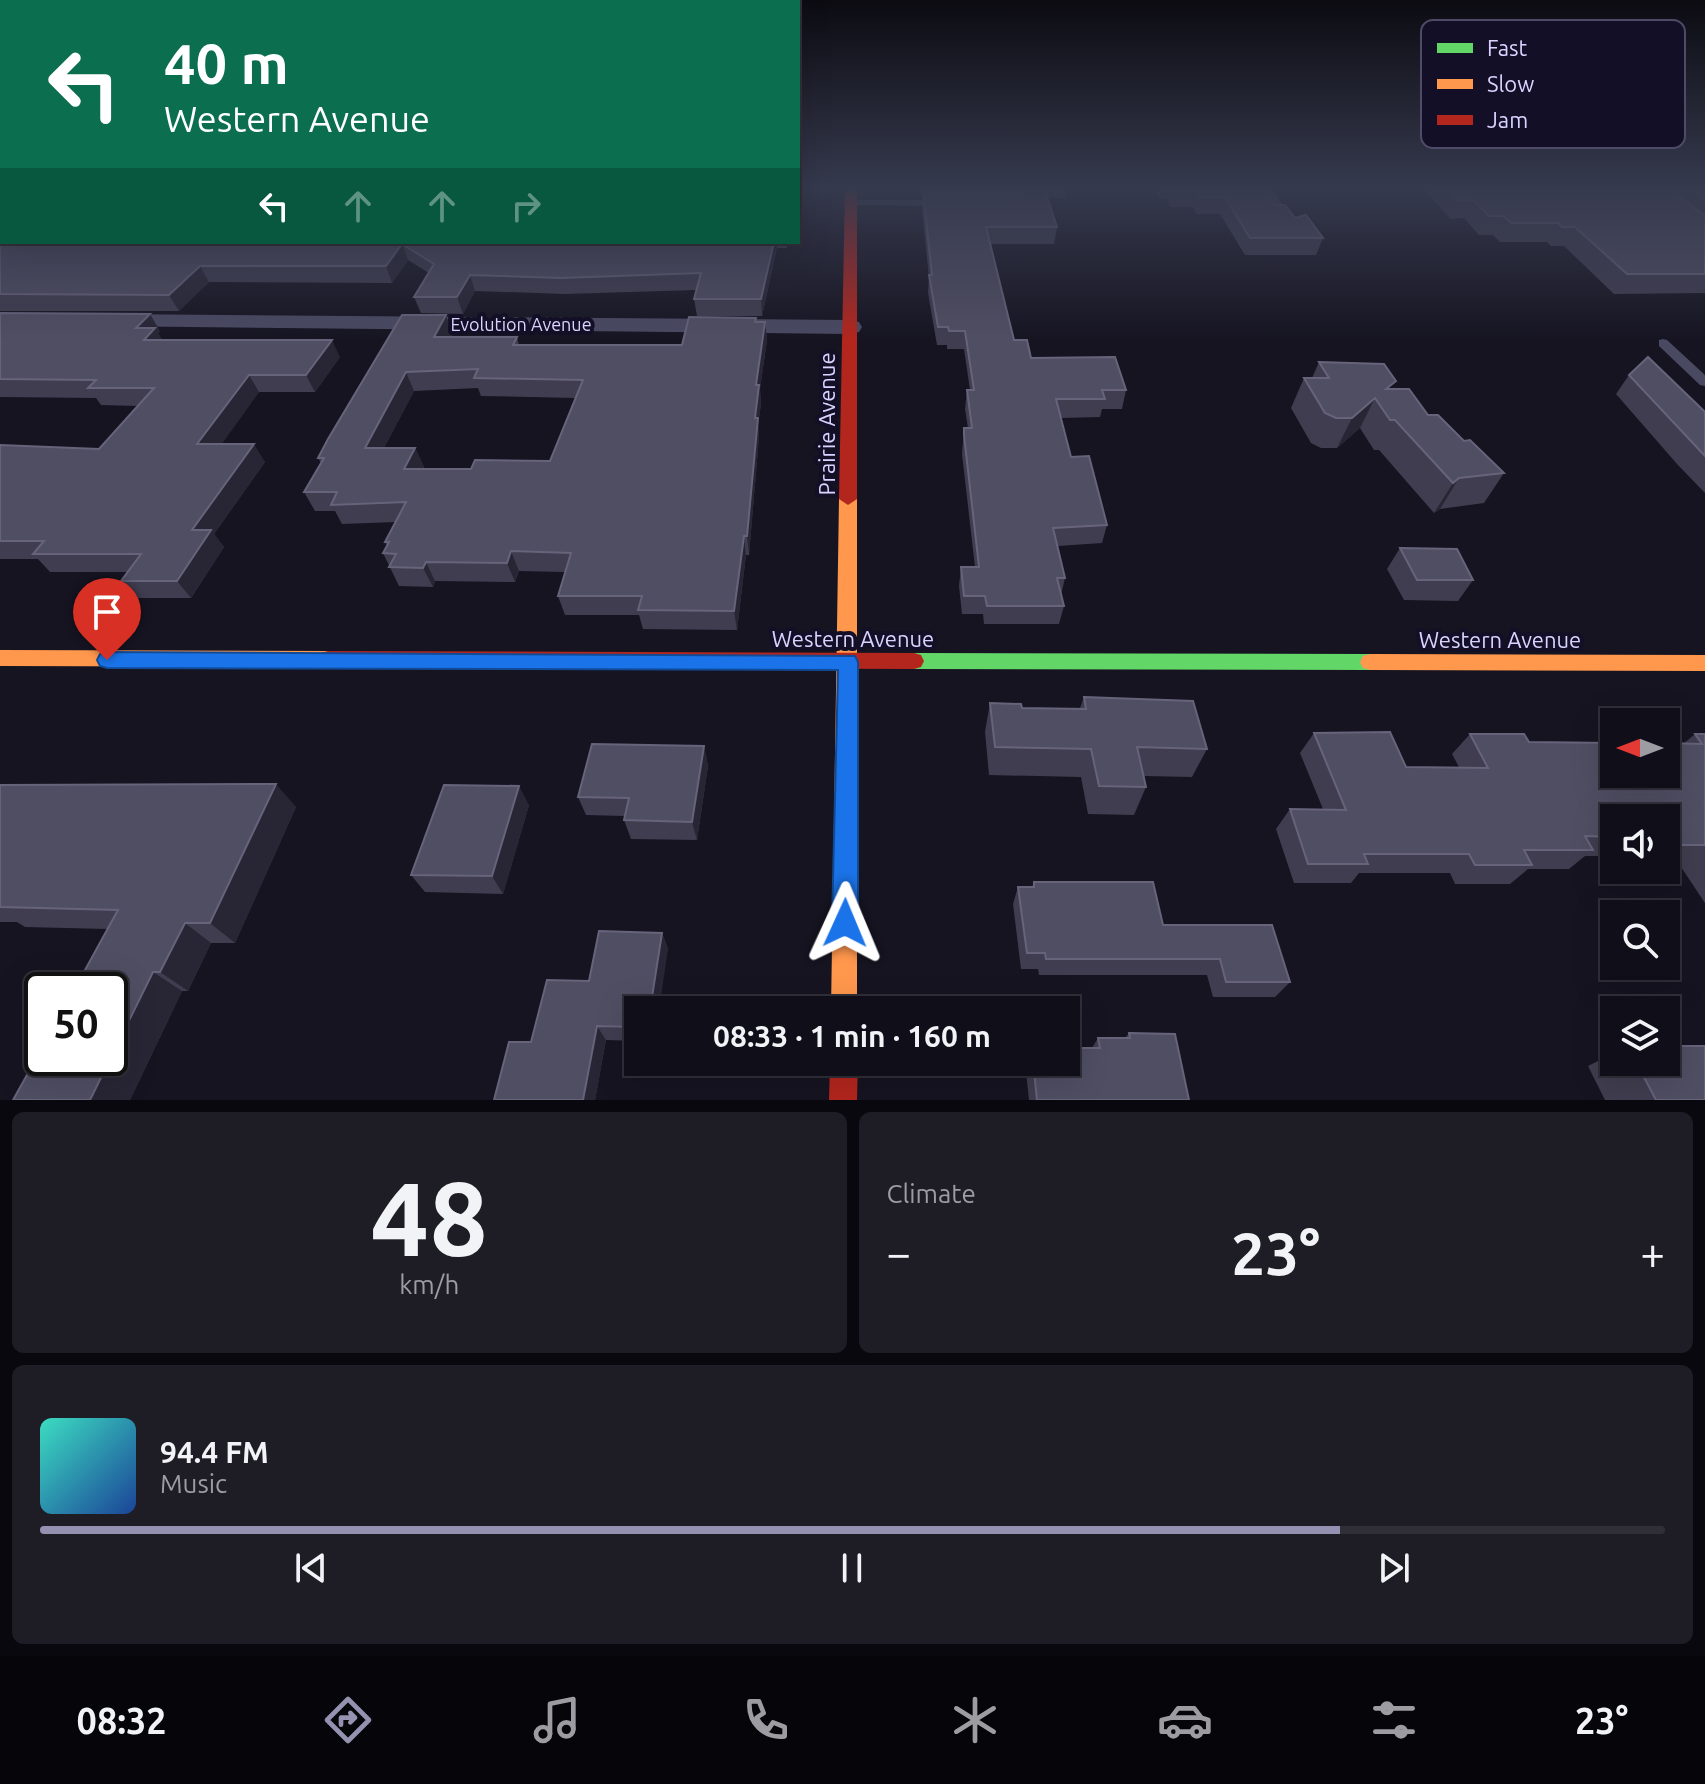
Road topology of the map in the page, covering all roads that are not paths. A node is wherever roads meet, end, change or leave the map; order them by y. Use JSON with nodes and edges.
{"nodes":[{"id":1,"x":851,"y":238,"type":"edge"},
{"id":2,"x":94,"y":321,"type":"edge"},
{"id":3,"x":850,"y":327,"type":"junction"},
{"id":4,"x":1663,"y":343,"type":"dead end"},
{"id":5,"x":1705,"y":382,"type":"edge"},
{"id":6,"x":0,"y":658,"type":"edge"},
{"id":7,"x":848,"y":662,"type":"junction"},
{"id":8,"x":1705,"y":663,"type":"edge"},
{"id":9,"x":844,"y":996,"type":"edge"},
{"id":10,"x":844,"y":1076,"type":"edge"},
{"id":11,"x":843,"y":1100,"type":"edge"}],
"edges":[{"from":1,"to":3,"type":"street","name":"Prairie Avenue"},
{"from":2,"to":3,"type":"street","name":"Evolution Avenue"},
{"from":3,"to":7,"type":"street","name":"Prairie Avenue"},
{"from":4,"to":5,"type":"lane"},
{"from":6,"to":7,"type":"street","name":"Western Avenue"},
{"from":7,"to":8,"type":"street","name":"Western Avenue"},
{"from":7,"to":9,"type":"street","name":"Prairie Avenue"},
{"from":10,"to":11,"type":"street"}]}
